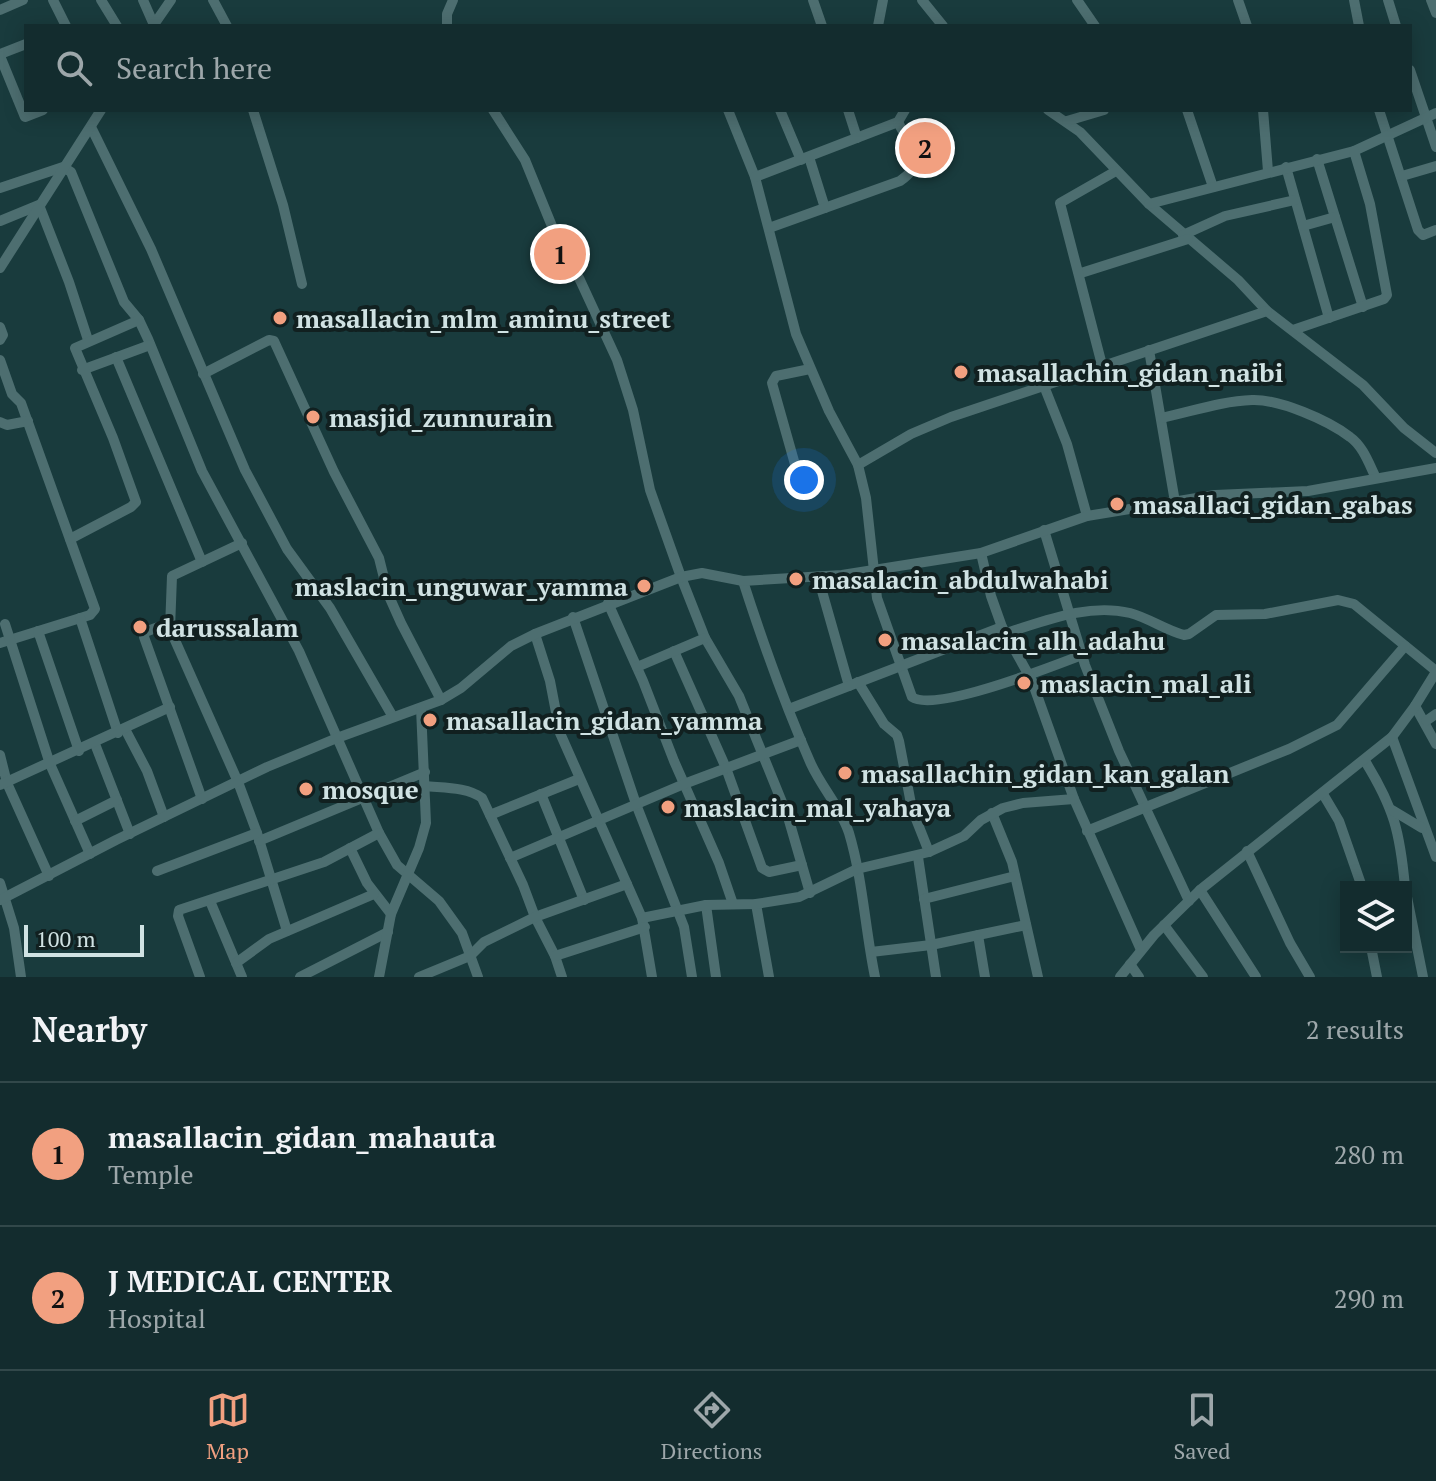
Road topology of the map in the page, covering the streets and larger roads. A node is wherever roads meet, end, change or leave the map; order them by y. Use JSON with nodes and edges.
{"nodes":[{"id":1,"x":23,"y":0,"type":"edge"},
{"id":2,"x":53,"y":0,"type":"edge"},
{"id":3,"x":101,"y":0,"type":"edge"},
{"id":4,"x":143,"y":0,"type":"edge"},
{"id":5,"x":171,"y":0,"type":"edge"},
{"id":6,"x":213,"y":0,"type":"edge"},
{"id":7,"x":453,"y":0,"type":"edge"},
{"id":8,"x":813,"y":0,"type":"edge"},
{"id":9,"x":883,"y":0,"type":"edge"},
{"id":10,"x":922,"y":0,"type":"edge"},
{"id":11,"x":1077,"y":0,"type":"edge"},
{"id":12,"x":1238,"y":0,"type":"edge"},
{"id":13,"x":1354,"y":0,"type":"edge"},
{"id":14,"x":1388,"y":0,"type":"edge"},
{"id":15,"x":1431,"y":0,"type":"edge"},
{"id":16,"x":0,"y":10,"type":"edge"},
{"id":17,"x":1436,"y":13,"type":"edge"},
{"id":18,"x":65,"y":24,"type":"edge"},
{"id":19,"x":116,"y":24,"type":"edge"},
{"id":20,"x":154,"y":24,"type":"edge"},
{"id":21,"x":155,"y":24,"type":"edge"},
{"id":22,"x":226,"y":24,"type":"edge"},
{"id":23,"x":447,"y":24,"type":"edge"},
{"id":24,"x":821,"y":24,"type":"edge"},
{"id":25,"x":878,"y":24,"type":"edge"},
{"id":26,"x":941,"y":24,"type":"edge"},
{"id":27,"x":1094,"y":24,"type":"edge"},
{"id":28,"x":1246,"y":24,"type":"edge"},
{"id":29,"x":1359,"y":24,"type":"edge"},
{"id":30,"x":1395,"y":24,"type":"edge"},
{"id":31,"x":24,"y":45,"type":"edge"},
{"id":32,"x":0,"y":55,"type":"edge"},
{"id":33,"x":1412,"y":74,"type":"edge"},
{"id":34,"x":38,"y":112,"type":"edge"},
{"id":35,"x":100,"y":112,"type":"edge"},
{"id":36,"x":254,"y":112,"type":"edge"},
{"id":37,"x":494,"y":112,"type":"edge"},
{"id":38,"x":729,"y":112,"type":"edge"},
{"id":39,"x":781,"y":112,"type":"edge"},
{"id":40,"x":849,"y":112,"type":"edge"},
{"id":41,"x":1051,"y":112,"type":"edge"},
{"id":42,"x":1097,"y":112,"type":"edge"},
{"id":43,"x":1188,"y":112,"type":"edge"},
{"id":44,"x":1263,"y":112,"type":"edge"},
{"id":45,"x":1380,"y":112,"type":"edge"},
{"id":46,"x":903,"y":114,"type":"edge"},
{"id":47,"x":1431,"y":116,"type":"edge"},
{"id":48,"x":1067,"y":121,"type":"junction"},
{"id":49,"x":91,"y":127,"type":"junction"},
{"id":50,"x":1388,"y":136,"type":"junction"},
{"id":51,"x":857,"y":138,"type":"junction"},
{"id":52,"x":1436,"y":147,"type":"edge"},
{"id":53,"x":1354,"y":151,"type":"junction"},
{"id":54,"x":805,"y":159,"type":"junction"},
{"id":55,"x":1317,"y":159,"type":"junction"},
{"id":56,"x":1436,"y":166,"type":"edge"},
{"id":57,"x":63,"y":167,"type":"junction"},
{"id":58,"x":1286,"y":167,"type":"junction"},
{"id":59,"x":1116,"y":171,"type":"junction"},
{"id":60,"x":1268,"y":171,"type":"junction"},
{"id":61,"x":1402,"y":176,"type":"junction"},
{"id":62,"x":755,"y":177,"type":"junction"},
{"id":63,"x":1213,"y":187,"type":"junction"},
{"id":64,"x":0,"y":188,"type":"edge"},
{"id":65,"x":1295,"y":200,"type":"junction"},
{"id":66,"x":1149,"y":204,"type":"junction"},
{"id":67,"x":39,"y":205,"type":"junction"},
{"id":68,"x":825,"y":208,"type":"junction"},
{"id":69,"x":1335,"y":217,"type":"junction"},
{"id":70,"x":0,"y":221,"type":"edge"},
{"id":71,"x":1303,"y":226,"type":"junction"},
{"id":72,"x":769,"y":228,"type":"junction"},
{"id":73,"x":1436,"y":230,"type":"edge"},
{"id":74,"x":1185,"y":237,"type":"junction"},
{"id":75,"x":0,"y":268,"type":"edge"},
{"id":76,"x":1081,"y":273,"type":"junction"},
{"id":77,"x":302,"y":284,"type":"dead end"},
{"id":78,"x":1363,"y":307,"type":"junction"},
{"id":79,"x":1267,"y":311,"type":"junction"},
{"id":80,"x":1329,"y":318,"type":"junction"},
{"id":81,"x":139,"y":320,"type":"junction"},
{"id":82,"x":0,"y":327,"type":"edge"},
{"id":83,"x":1293,"y":330,"type":"junction"},
{"id":84,"x":0,"y":340,"type":"edge"},
{"id":85,"x":88,"y":340,"type":"junction"},
{"id":86,"x":150,"y":345,"type":"junction"},
{"id":87,"x":1149,"y":350,"type":"junction"},
{"id":88,"x":116,"y":357,"type":"junction"},
{"id":89,"x":0,"y":360,"type":"edge"},
{"id":90,"x":1102,"y":365,"type":"junction"},
{"id":91,"x":810,"y":369,"type":"junction"},
{"id":92,"x":82,"y":370,"type":"junction"},
{"id":93,"x":203,"y":374,"type":"junction"},
{"id":94,"x":1044,"y":386,"type":"junction"},
{"id":95,"x":1161,"y":418,"type":"junction"},
{"id":96,"x":28,"y":421,"type":"junction"},
{"id":97,"x":0,"y":422,"type":"edge"},
{"id":98,"x":1436,"y":453,"type":"edge"},
{"id":99,"x":858,"y":465,"type":"junction"},
{"id":100,"x":796,"y":468,"type":"dead end"},
{"id":101,"x":1436,"y":468,"type":"edge"},
{"id":102,"x":1376,"y":478,"type":"junction"},
{"id":103,"x":1175,"y":502,"type":"junction"},
{"id":104,"x":1087,"y":516,"type":"junction"},
{"id":105,"x":1044,"y":530,"type":"junction"},
{"id":106,"x":70,"y":539,"type":"junction"},
{"id":107,"x":242,"y":543,"type":"junction"},
{"id":108,"x":981,"y":553,"type":"junction"},
{"id":109,"x":202,"y":562,"type":"junction"},
{"id":110,"x":872,"y":570,"type":"junction"},
{"id":111,"x":681,"y":577,"type":"junction"},
{"id":112,"x":818,"y":577,"type":"junction"},
{"id":113,"x":743,"y":581,"type":"junction"},
{"id":114,"x":608,"y":603,"type":"junction"},
{"id":115,"x":1068,"y":613,"type":"junction"},
{"id":116,"x":573,"y":617,"type":"junction"},
{"id":117,"x":80,"y":618,"type":"junction"},
{"id":118,"x":169,"y":623,"type":"junction"},
{"id":119,"x":5,"y":624,"type":"dead end"},
{"id":120,"x":1004,"y":630,"type":"junction"},
{"id":121,"x":38,"y":631,"type":"junction"},
{"id":122,"x":535,"y":634,"type":"junction"},
{"id":123,"x":705,"y":638,"type":"junction"},
{"id":124,"x":5,"y":641,"type":"edge"},
{"id":125,"x":1405,"y":646,"type":"junction"},
{"id":126,"x":674,"y":651,"type":"junction"},
{"id":127,"x":1082,"y":655,"type":"junction"},
{"id":128,"x":900,"y":666,"type":"junction"},
{"id":129,"x":637,"y":667,"type":"junction"},
{"id":130,"x":1436,"y":671,"type":"edge"},
{"id":131,"x":1029,"y":675,"type":"junction"},
{"id":132,"x":854,"y":684,"type":"junction"},
{"id":133,"x":441,"y":700,"type":"junction"},
{"id":134,"x":1415,"y":706,"type":"junction"},
{"id":135,"x":170,"y":707,"type":"junction"},
{"id":136,"x":421,"y":708,"type":"junction"},
{"id":137,"x":789,"y":709,"type":"junction"},
{"id":138,"x":1436,"y":714,"type":"edge"},
{"id":139,"x":393,"y":717,"type":"junction"},
{"id":140,"x":1426,"y":721,"type":"junction"},
{"id":141,"x":121,"y":731,"type":"junction"},
{"id":142,"x":1392,"y":737,"type":"junction"},
{"id":143,"x":337,"y":738,"type":"junction"},
{"id":144,"x":801,"y":740,"type":"junction"},
{"id":145,"x":95,"y":744,"type":"junction"},
{"id":146,"x":1436,"y":744,"type":"edge"},
{"id":147,"x":79,"y":751,"type":"junction"},
{"id":148,"x":0,"y":755,"type":"edge"},
{"id":149,"x":762,"y":755,"type":"junction"},
{"id":150,"x":1365,"y":761,"type":"junction"},
{"id":151,"x":50,"y":764,"type":"junction"},
{"id":152,"x":726,"y":768,"type":"junction"},
{"id":153,"x":425,"y":772,"type":"junction"},
{"id":154,"x":579,"y":779,"type":"junction"},
{"id":155,"x":238,"y":782,"type":"junction"},
{"id":156,"x":4,"y":784,"type":"edge"},
{"id":157,"x":684,"y":784,"type":"junction"},
{"id":158,"x":425,"y":786,"type":"junction"},
{"id":159,"x":541,"y":794,"type":"junction"},
{"id":160,"x":1323,"y":794,"type":"junction"},
{"id":161,"x":362,"y":798,"type":"junction"},
{"id":162,"x":202,"y":799,"type":"junction"},
{"id":163,"x":1074,"y":799,"type":"junction"},
{"id":164,"x":117,"y":800,"type":"junction"},
{"id":165,"x":636,"y":804,"type":"junction"},
{"id":166,"x":1146,"y":807,"type":"junction"},
{"id":167,"x":1392,"y":810,"type":"junction"},
{"id":168,"x":992,"y":813,"type":"junction"},
{"id":169,"x":490,"y":815,"type":"junction"},
{"id":170,"x":164,"y":817,"type":"junction"},
{"id":171,"x":598,"y":820,"type":"junction"},
{"id":172,"x":75,"y":821,"type":"junction"},
{"id":173,"x":1422,"y":828,"type":"dead end"},
{"id":174,"x":1087,"y":831,"type":"junction"},
{"id":175,"x":379,"y":833,"type":"junction"},
{"id":176,"x":130,"y":834,"type":"junction"},
{"id":177,"x":558,"y":836,"type":"junction"},
{"id":178,"x":258,"y":837,"type":"junction"},
{"id":179,"x":350,"y":848,"type":"junction"},
{"id":180,"x":1247,"y":851,"type":"junction"},
{"id":181,"x":90,"y":854,"type":"junction"},
{"id":182,"x":924,"y":854,"type":"junction"},
{"id":183,"x":1436,"y":857,"type":"edge"},
{"id":184,"x":510,"y":858,"type":"junction"},
{"id":185,"x":802,"y":865,"type":"junction"},
{"id":186,"x":857,"y":869,"type":"junction"},
{"id":187,"x":157,"y":871,"type":"dead end"},
{"id":188,"x":409,"y":873,"type":"junction"},
{"id":189,"x":49,"y":876,"type":"junction"},
{"id":190,"x":1015,"y":876,"type":"junction"},
{"id":191,"x":271,"y":881,"type":"junction"},
{"id":192,"x":1360,"y":881,"type":"edge"},
{"id":193,"x":1405,"y":881,"type":"edge"},
{"id":194,"x":0,"y":883,"type":"edge"},
{"id":195,"x":627,"y":884,"type":"junction"},
{"id":196,"x":1200,"y":890,"type":"junction"},
{"id":197,"x":810,"y":893,"type":"junction"},
{"id":198,"x":374,"y":894,"type":"junction"},
{"id":199,"x":3,"y":899,"type":"edge"},
{"id":200,"x":924,"y":899,"type":"junction"},
{"id":201,"x":584,"y":900,"type":"junction"},
{"id":202,"x":210,"y":901,"type":"junction"},
{"id":203,"x":1189,"y":901,"type":"junction"},
{"id":204,"x":733,"y":904,"type":"junction"},
{"id":205,"x":756,"y":904,"type":"junction"},
{"id":206,"x":706,"y":905,"type":"junction"},
{"id":207,"x":677,"y":909,"type":"junction"},
{"id":208,"x":391,"y":914,"type":"junction"},
{"id":209,"x":535,"y":917,"type":"junction"},
{"id":210,"x":1412,"y":920,"type":"edge"},
{"id":211,"x":644,"y":923,"type":"junction"},
{"id":212,"x":1026,"y":925,"type":"junction"},
{"id":213,"x":1164,"y":925,"type":"junction"},
{"id":214,"x":287,"y":931,"type":"junction"},
{"id":215,"x":388,"y":932,"type":"junction"},
{"id":216,"x":978,"y":935,"type":"junction"},
{"id":217,"x":931,"y":945,"type":"junction"},
{"id":218,"x":1141,"y":950,"type":"junction"},
{"id":219,"x":871,"y":952,"type":"junction"},
{"id":220,"x":1372,"y":953,"type":"edge"},
{"id":221,"x":470,"y":956,"type":"junction"},
{"id":222,"x":555,"y":956,"type":"junction"},
{"id":223,"x":236,"y":963,"type":"junction"},
{"id":224,"x":1130,"y":964,"type":"junction"},
{"id":225,"x":199,"y":974,"type":"edge"},
{"id":226,"x":21,"y":977,"type":"edge"},
{"id":227,"x":187,"y":977,"type":"edge"},
{"id":228,"x":242,"y":977,"type":"edge"},
{"id":229,"x":300,"y":977,"type":"edge"},
{"id":230,"x":379,"y":977,"type":"edge"},
{"id":231,"x":419,"y":977,"type":"edge"},
{"id":232,"x":478,"y":977,"type":"edge"},
{"id":233,"x":562,"y":977,"type":"edge"},
{"id":234,"x":652,"y":977,"type":"edge"},
{"id":235,"x":692,"y":977,"type":"edge"},
{"id":236,"x":716,"y":977,"type":"edge"},
{"id":237,"x":769,"y":977,"type":"edge"},
{"id":238,"x":875,"y":977,"type":"edge"},
{"id":239,"x":936,"y":977,"type":"edge"},
{"id":240,"x":985,"y":977,"type":"edge"},
{"id":241,"x":1038,"y":977,"type":"edge"},
{"id":242,"x":1120,"y":977,"type":"edge"},
{"id":243,"x":1139,"y":977,"type":"edge"},
{"id":244,"x":1203,"y":977,"type":"edge"},
{"id":245,"x":1256,"y":977,"type":"edge"},
{"id":246,"x":1310,"y":977,"type":"edge"},
{"id":247,"x":1377,"y":977,"type":"edge"},
{"id":248,"x":1423,"y":977,"type":"edge"}],
"edges":[{"from":1,"to":16,"type":"street"},
{"from":2,"to":18,"type":"street"},
{"from":3,"to":19,"type":"street"},
{"from":4,"to":20,"type":"street"},
{"from":5,"to":21,"type":"street"},
{"from":6,"to":22,"type":"street"},
{"from":7,"to":23,"type":"street"},
{"from":8,"to":24,"type":"street"},
{"from":9,"to":25,"type":"street"},
{"from":10,"to":26,"type":"street"},
{"from":11,"to":27,"type":"street"},
{"from":12,"to":28,"type":"street"},
{"from":13,"to":29,"type":"street"},
{"from":14,"to":30,"type":"street"},
{"from":15,"to":17,"type":"street"},
{"from":31,"to":32,"type":"street"},
{"from":32,"to":34,"type":"street"},
{"from":33,"to":47,"type":"street"},
{"from":35,"to":49,"type":"street"},
{"from":36,"to":77,"type":"street"},
{"from":37,"to":111,"type":"street"},
{"from":38,"to":62,"type":"street"},
{"from":39,"to":54,"type":"street"},
{"from":40,"to":51,"type":"street"},
{"from":41,"to":48,"type":"street"},
{"from":42,"to":48,"type":"street"},
{"from":43,"to":63,"type":"street"},
{"from":44,"to":60,"type":"street"},
{"from":45,"to":50,"type":"street"},
{"from":46,"to":51,"type":"street"},
{"from":46,"to":68,"type":"street"},
{"from":47,"to":50,"type":"street"},
{"from":47,"to":52,"type":"street"},
{"from":48,"to":59,"type":"street"},
{"from":49,"to":57,"type":"street"},
{"from":49,"to":93,"type":"street"},
{"from":50,"to":53,"type":"street"},
{"from":50,"to":61,"type":"street"},
{"from":51,"to":54,"type":"street"},
{"from":53,"to":55,"type":"street"},
{"from":53,"to":78,"type":"street"},
{"from":54,"to":62,"type":"street"},
{"from":54,"to":68,"type":"street"},
{"from":55,"to":58,"type":"street"},
{"from":55,"to":69,"type":"street"},
{"from":56,"to":61,"type":"street"},
{"from":57,"to":64,"type":"street"},
{"from":57,"to":67,"type":"street"},
{"from":57,"to":81,"type":"street"},
{"from":58,"to":60,"type":"street"},
{"from":58,"to":65,"type":"street"},
{"from":59,"to":66,"type":"street"},
{"from":59,"to":76,"type":"street"},
{"from":60,"to":63,"type":"street"},
{"from":61,"to":73,"type":"street"},
{"from":62,"to":72,"type":"street"},
{"from":63,"to":66,"type":"street"},
{"from":65,"to":71,"type":"street"},
{"from":65,"to":74,"type":"street"},
{"from":66,"to":74,"type":"street"},
{"from":67,"to":70,"type":"street"},
{"from":67,"to":75,"type":"street"},
{"from":67,"to":85,"type":"street"},
{"from":68,"to":72,"type":"street"},
{"from":69,"to":71,"type":"street"},
{"from":69,"to":78,"type":"street"},
{"from":71,"to":80,"type":"street"},
{"from":72,"to":91,"type":"street"},
{"from":74,"to":76,"type":"street"},
{"from":74,"to":79,"type":"street"},
{"from":76,"to":90,"type":"street"},
{"from":78,"to":80,"type":"street"},
{"from":79,"to":83,"type":"street"},
{"from":79,"to":87,"type":"street"},
{"from":80,"to":83,"type":"street"},
{"from":81,"to":85,"type":"street"},
{"from":81,"to":86,"type":"street"},
{"from":82,"to":84,"type":"street"},
{"from":83,"to":98,"type":"street"},
{"from":85,"to":92,"type":"street"},
{"from":86,"to":88,"type":"street"},
{"from":86,"to":107,"type":"street"},
{"from":87,"to":90,"type":"street"},
{"from":87,"to":95,"type":"street"},
{"from":88,"to":92,"type":"street"},
{"from":88,"to":109,"type":"street"},
{"from":89,"to":96,"type":"street"},
{"from":90,"to":94,"type":"street"},
{"from":91,"to":99,"type":"street"},
{"from":91,"to":100,"type":"street"},
{"from":92,"to":106,"type":"street"},
{"from":93,"to":133,"type":"street"},
{"from":93,"to":139,"type":"street"},
{"from":94,"to":99,"type":"street"},
{"from":94,"to":104,"type":"street"},
{"from":95,"to":102,"type":"street"},
{"from":95,"to":103,"type":"street"},
{"from":96,"to":97,"type":"street"},
{"from":96,"to":106,"type":"street"},
{"from":99,"to":110,"type":"street"},
{"from":101,"to":102,"type":"street"},
{"from":102,"to":103,"type":"street"},
{"from":103,"to":104,"type":"street"},
{"from":104,"to":105,"type":"street"},
{"from":105,"to":108,"type":"street"},
{"from":105,"to":115,"type":"street"},
{"from":106,"to":117,"type":"street"},
{"from":107,"to":109,"type":"street"},
{"from":107,"to":143,"type":"street"},
{"from":108,"to":110,"type":"street"},
{"from":108,"to":120,"type":"street"},
{"from":109,"to":118,"type":"street"},
{"from":110,"to":112,"type":"street"},
{"from":110,"to":128,"type":"street"},
{"from":111,"to":113,"type":"street"},
{"from":111,"to":114,"type":"street"},
{"from":111,"to":123,"type":"street"},
{"from":112,"to":113,"type":"street"},
{"from":112,"to":132,"type":"street"},
{"from":113,"to":137,"type":"street"},
{"from":114,"to":116,"type":"street"},
{"from":114,"to":129,"type":"street"},
{"from":115,"to":120,"type":"street"},
{"from":115,"to":125,"type":"street"},
{"from":115,"to":127,"type":"street"},
{"from":116,"to":122,"type":"street"},
{"from":116,"to":165,"type":"street"},
{"from":117,"to":121,"type":"street"},
{"from":117,"to":141,"type":"street"},
{"from":118,"to":135,"type":"street"},
{"from":118,"to":155,"type":"street"},
{"from":119,"to":124,"type":"street"},
{"from":120,"to":128,"type":"street"},
{"from":120,"to":131,"type":"street"},
{"from":121,"to":124,"type":"street"},
{"from":121,"to":147,"type":"street"},
{"from":122,"to":133,"type":"street"},
{"from":122,"to":154,"type":"street"},
{"from":123,"to":126,"type":"street"},
{"from":123,"to":149,"type":"street"},
{"from":124,"to":151,"type":"street"},
{"from":125,"to":130,"type":"street"},
{"from":125,"to":166,"type":"street"},
{"from":126,"to":129,"type":"street"},
{"from":126,"to":152,"type":"street"},
{"from":127,"to":131,"type":"street"},
{"from":127,"to":166,"type":"street"},
{"from":128,"to":131,"type":"street"},
{"from":128,"to":132,"type":"street"},
{"from":129,"to":157,"type":"street"},
{"from":130,"to":134,"type":"street"},
{"from":131,"to":163,"type":"street"},
{"from":132,"to":137,"type":"street"},
{"from":132,"to":182,"type":"street"},
{"from":133,"to":136,"type":"street"},
{"from":134,"to":140,"type":"street"},
{"from":134,"to":142,"type":"street"},
{"from":135,"to":141,"type":"street"},
{"from":135,"to":162,"type":"street"},
{"from":136,"to":139,"type":"street"},
{"from":136,"to":153,"type":"street"},
{"from":137,"to":144,"type":"street"},
{"from":138,"to":140,"type":"street"},
{"from":139,"to":143,"type":"street"},
{"from":140,"to":146,"type":"street"},
{"from":141,"to":145,"type":"street"},
{"from":141,"to":170,"type":"street"},
{"from":142,"to":150,"type":"street"},
{"from":142,"to":183,"type":"street"},
{"from":143,"to":155,"type":"street"},
{"from":143,"to":161,"type":"street"},
{"from":144,"to":149,"type":"street"},
{"from":144,"to":186,"type":"street"},
{"from":145,"to":147,"type":"street"},
{"from":145,"to":164,"type":"street"},
{"from":147,"to":151,"type":"street"},
{"from":148,"to":156,"type":"street"},
{"from":149,"to":152,"type":"street"},
{"from":149,"to":185,"type":"street"},
{"from":150,"to":160,"type":"street"},
{"from":150,"to":167,"type":"street"},
{"from":151,"to":156,"type":"street"},
{"from":151,"to":172,"type":"street"},
{"from":152,"to":157,"type":"street"},
{"from":152,"to":185,"type":"street"},
{"from":153,"to":158,"type":"street"},
{"from":153,"to":161,"type":"street"},
{"from":154,"to":159,"type":"street"},
{"from":154,"to":171,"type":"street"},
{"from":155,"to":162,"type":"street"},
{"from":155,"to":178,"type":"street"},
{"from":156,"to":189,"type":"street"},
{"from":157,"to":165,"type":"street"},
{"from":157,"to":204,"type":"street"},
{"from":158,"to":169,"type":"street"},
{"from":158,"to":188,"type":"street"},
{"from":159,"to":169,"type":"street"},
{"from":159,"to":177,"type":"street"},
{"from":160,"to":180,"type":"street"},
{"from":160,"to":192,"type":"street"},
{"from":161,"to":175,"type":"street"},
{"from":161,"to":178,"type":"street"},
{"from":162,"to":170,"type":"street"},
{"from":163,"to":168,"type":"street"},
{"from":163,"to":174,"type":"street"},
{"from":164,"to":172,"type":"street"},
{"from":164,"to":176,"type":"street"},
{"from":165,"to":171,"type":"street"},
{"from":165,"to":207,"type":"street"},
{"from":166,"to":174,"type":"street"},
{"from":166,"to":203,"type":"street"},
{"from":167,"to":173,"type":"street"},
{"from":167,"to":193,"type":"street"},
{"from":168,"to":182,"type":"street"},
{"from":168,"to":190,"type":"street"},
{"from":169,"to":184,"type":"street"},
{"from":170,"to":176,"type":"street"},
{"from":171,"to":177,"type":"street"},
{"from":171,"to":195,"type":"street"},
{"from":172,"to":181,"type":"street"},
{"from":174,"to":218,"type":"street"},
{"from":175,"to":179,"type":"street"},
{"from":175,"to":188,"type":"street"},
{"from":176,"to":181,"type":"street"},
{"from":177,"to":184,"type":"street"},
{"from":177,"to":201,"type":"street"},
{"from":178,"to":187,"type":"street"},
{"from":178,"to":191,"type":"street"},
{"from":179,"to":191,"type":"street"},
{"from":179,"to":198,"type":"street"},
{"from":180,"to":196,"type":"street"},
{"from":180,"to":246,"type":"street"},
{"from":181,"to":189,"type":"street"},
{"from":182,"to":186,"type":"street"},
{"from":182,"to":200,"type":"street"},
{"from":184,"to":209,"type":"street"},
{"from":185,"to":197,"type":"street"},
{"from":186,"to":197,"type":"street"},
{"from":186,"to":219,"type":"street"},
{"from":188,"to":208,"type":"street"},
{"from":188,"to":221,"type":"street"},
{"from":189,"to":199,"type":"street"},
{"from":190,"to":200,"type":"street"},
{"from":190,"to":212,"type":"street"},
{"from":191,"to":202,"type":"street"},
{"from":191,"to":214,"type":"street"},
{"from":194,"to":199,"type":"street"},
{"from":195,"to":201,"type":"street"},
{"from":195,"to":211,"type":"street"},
{"from":196,"to":203,"type":"street"},
{"from":196,"to":245,"type":"street"},
{"from":197,"to":205,"type":"street"},
{"from":198,"to":208,"type":"street"},
{"from":198,"to":214,"type":"street"},
{"from":199,"to":226,"type":"street"},
{"from":200,"to":217,"type":"street"},
{"from":201,"to":209,"type":"street"},
{"from":202,"to":223,"type":"street"},
{"from":202,"to":225,"type":"street"},
{"from":203,"to":213,"type":"street"},
{"from":204,"to":205,"type":"street"},
{"from":204,"to":206,"type":"street"},
{"from":205,"to":237,"type":"street"},
{"from":206,"to":207,"type":"street"},
{"from":206,"to":236,"type":"street"},
{"from":207,"to":211,"type":"street"},
{"from":207,"to":235,"type":"street"},
{"from":208,"to":215,"type":"street"},
{"from":209,"to":221,"type":"street"},
{"from":209,"to":222,"type":"street"},
{"from":210,"to":248,"type":"street"},
{"from":211,"to":222,"type":"street"},
{"from":211,"to":234,"type":"street"},
{"from":212,"to":216,"type":"street"},
{"from":212,"to":241,"type":"street"},
{"from":213,"to":218,"type":"street"},
{"from":213,"to":244,"type":"street"},
{"from":214,"to":223,"type":"street"},
{"from":215,"to":229,"type":"street"},
{"from":215,"to":230,"type":"street"},
{"from":216,"to":217,"type":"street"},
{"from":216,"to":240,"type":"street"},
{"from":217,"to":219,"type":"street"},
{"from":217,"to":239,"type":"street"},
{"from":218,"to":224,"type":"street"},
{"from":219,"to":238,"type":"street"},
{"from":220,"to":247,"type":"street"},
{"from":221,"to":231,"type":"street"},
{"from":221,"to":232,"type":"street"},
{"from":222,"to":233,"type":"street"},
{"from":223,"to":228,"type":"street"},
{"from":224,"to":242,"type":"street"},
{"from":224,"to":243,"type":"street"},
{"from":225,"to":227,"type":"street"}]}
